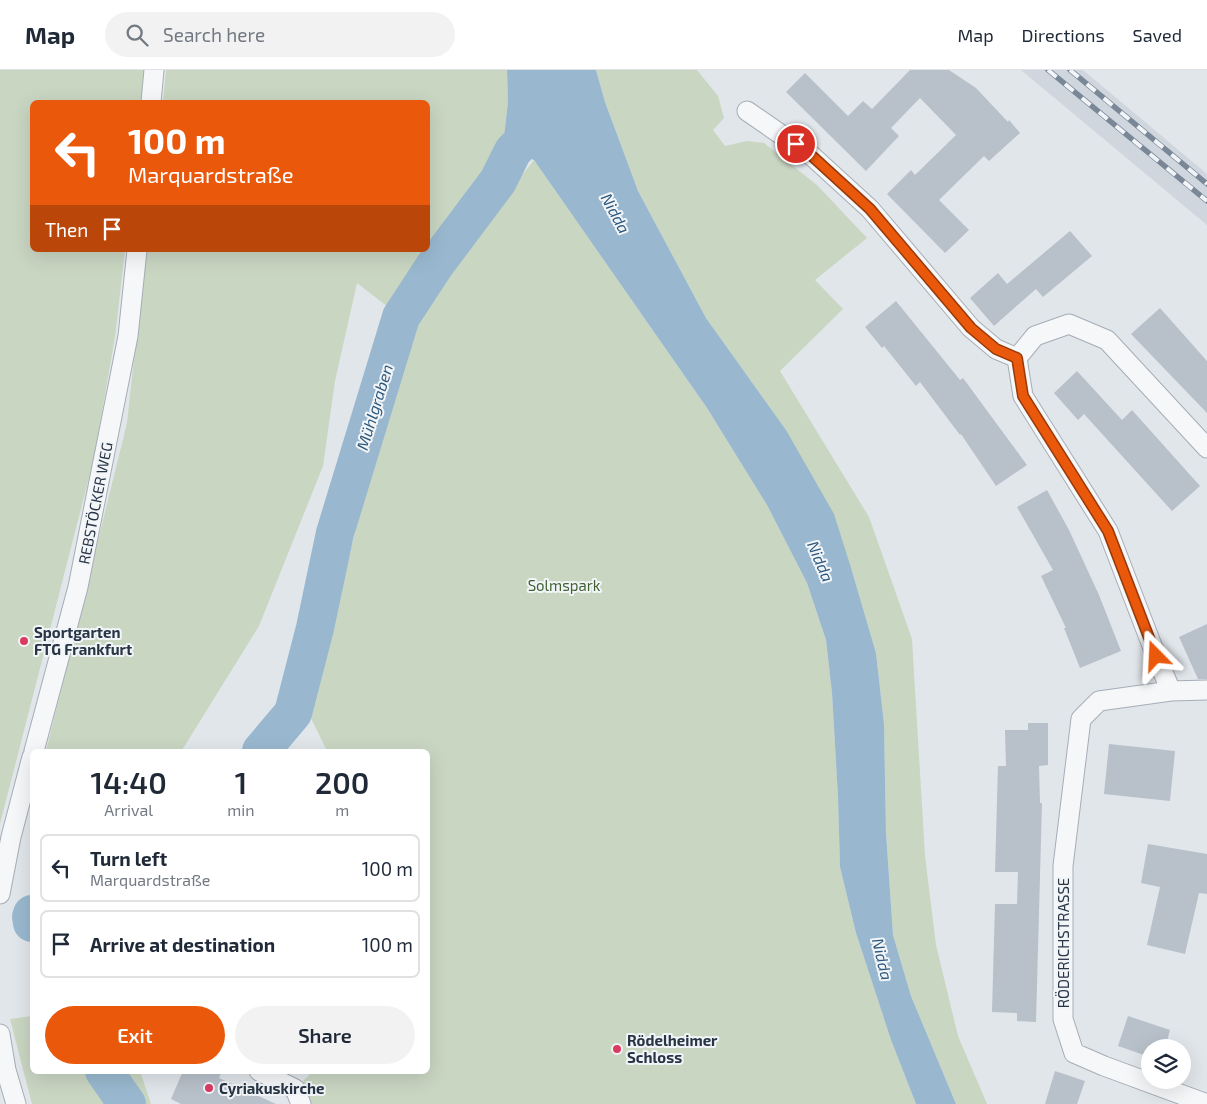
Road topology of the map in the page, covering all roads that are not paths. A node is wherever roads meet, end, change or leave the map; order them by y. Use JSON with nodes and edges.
{"nodes":[{"id":1,"x":154,"y":70,"type":"edge"},
{"id":2,"x":151,"y":100,"type":"edge"},
{"id":3,"x":747,"y":111,"type":"dead end"},
{"id":4,"x":137,"y":252,"type":"edge"},
{"id":5,"x":1017,"y":358,"type":"junction"},
{"id":6,"x":1207,"y":448,"type":"edge"},
{"id":7,"x":1207,"y":690,"type":"edge"},
{"id":8,"x":1171,"y":691,"type":"junction"},
{"id":9,"x":35,"y":749,"type":"edge"},
{"id":10,"x":30,"y":764,"type":"edge"},
{"id":11,"x":0,"y":894,"type":"edge"},
{"id":12,"x":0,"y":1034,"type":"edge"},
{"id":13,"x":3,"y":1068,"type":"edge"},
{"id":14,"x":265,"y":1074,"type":"edge"},
{"id":15,"x":16,"y":1104,"type":"edge"},
{"id":16,"x":301,"y":1104,"type":"edge"},
{"id":17,"x":1207,"y":1104,"type":"edge"}],
"edges":[{"from":1,"to":2,"type":"street"},
{"from":3,"to":5,"type":"street"},
{"from":4,"to":9,"type":"street","name":"REBSTÖCKER WEG"},
{"from":5,"to":6,"type":"street"},
{"from":5,"to":8,"type":"street"},
{"from":7,"to":8,"type":"street"},
{"from":8,"to":17,"type":"street","name":"RÖDERICHSTRASSE"},
{"from":10,"to":11,"type":"street"},
{"from":12,"to":13,"type":"street"},
{"from":13,"to":15,"type":"street"},
{"from":14,"to":16,"type":"street"}]}
